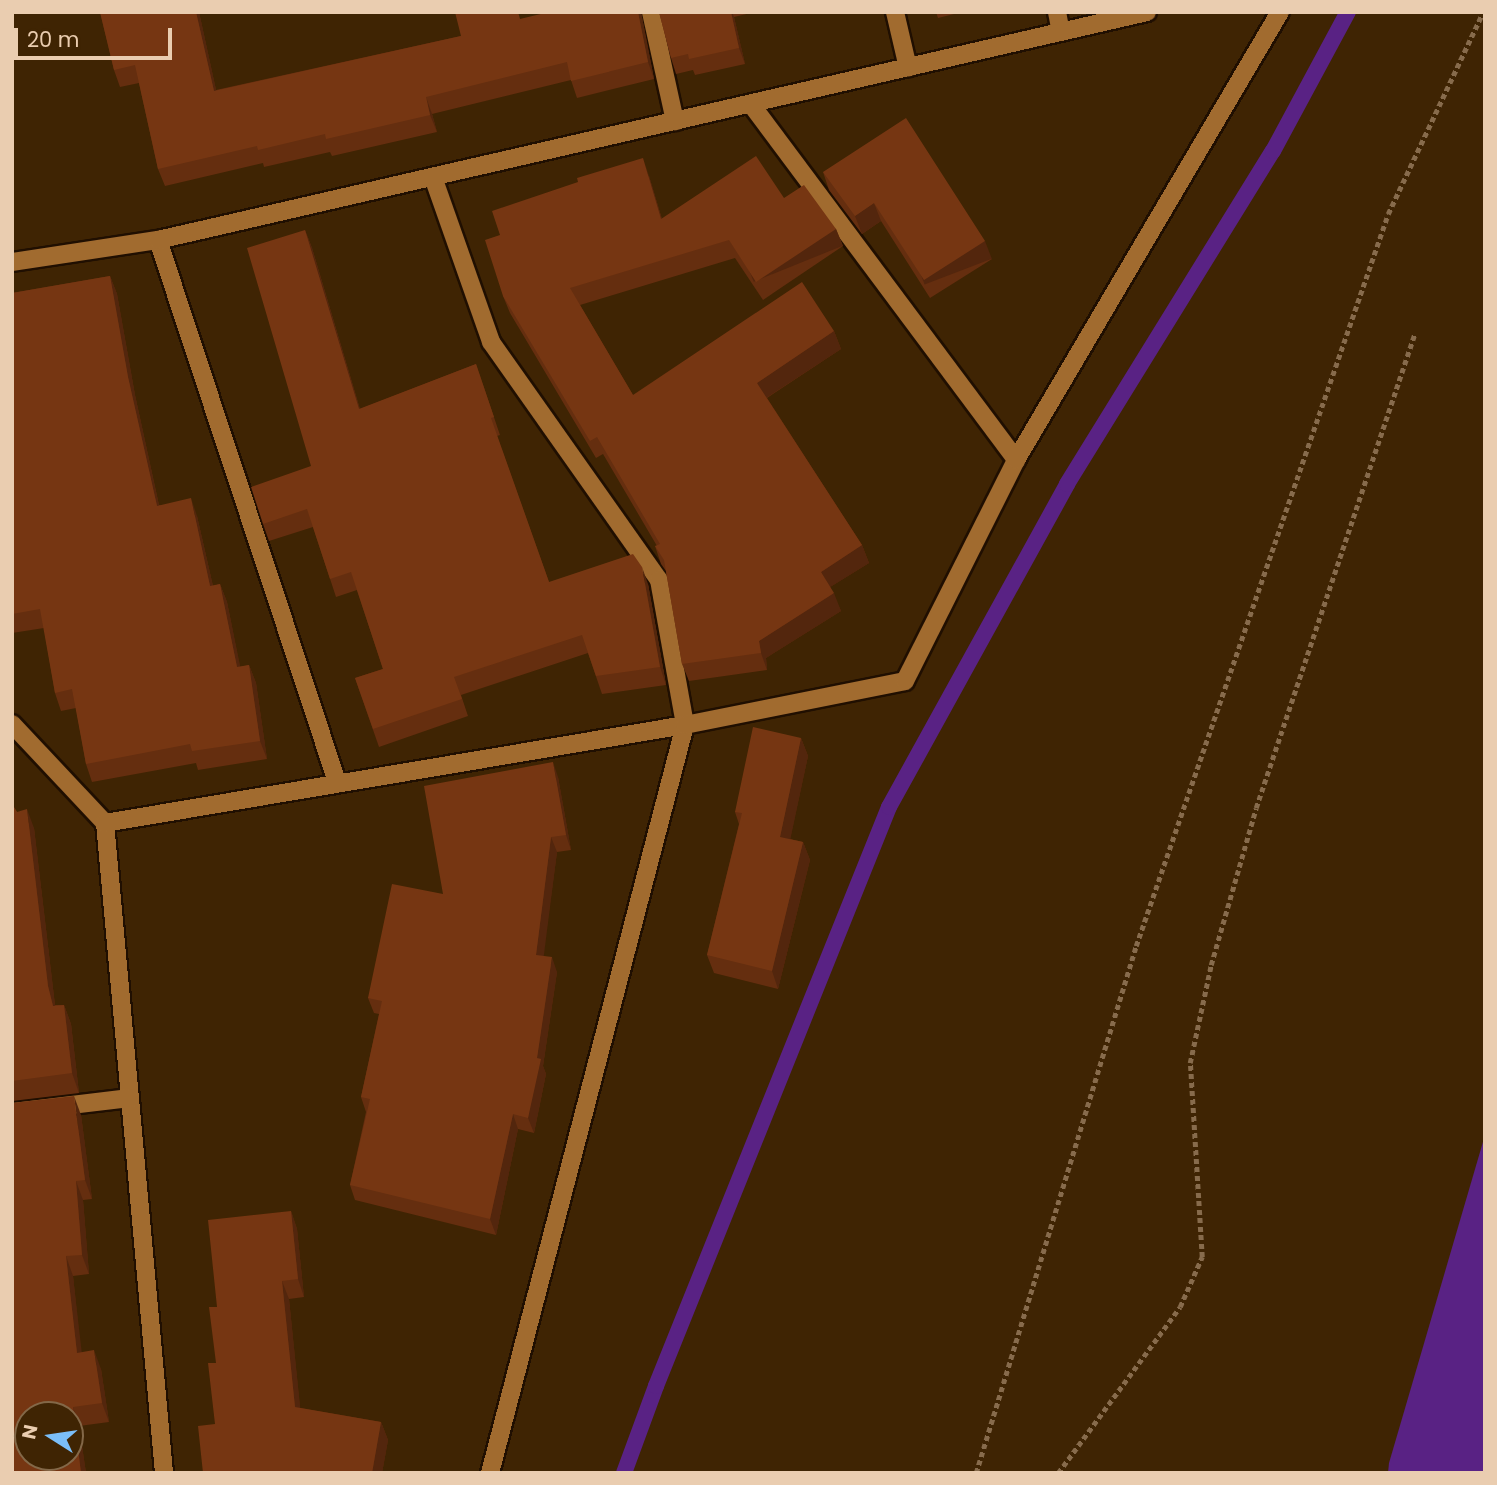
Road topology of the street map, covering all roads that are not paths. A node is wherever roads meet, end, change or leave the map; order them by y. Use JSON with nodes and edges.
{"nodes":[{"id":1,"x":651,"y":12,"type":"edge"},
{"id":2,"x":895,"y":12,"type":"edge"},
{"id":3,"x":1057,"y":12,"type":"edge"},
{"id":4,"x":1147,"y":12,"type":"edge"},
{"id":5,"x":1280,"y":12,"type":"edge"},
{"id":6,"x":1061,"y":32,"type":"junction"},
{"id":7,"x":908,"y":68,"type":"junction"},
{"id":8,"x":751,"y":104,"type":"junction"},
{"id":9,"x":675,"y":121,"type":"junction"},
{"id":10,"x":433,"y":177,"type":"junction"},
{"id":11,"x":159,"y":240,"type":"junction"},
{"id":12,"x":12,"y":262,"type":"edge"},
{"id":13,"x":1016,"y":460,"type":"junction"},
{"id":14,"x":12,"y":724,"type":"edge"},
{"id":15,"x":685,"y":725,"type":"junction"},
{"id":16,"x":337,"y":782,"type":"junction"},
{"id":17,"x":105,"y":823,"type":"junction"},
{"id":18,"x":129,"y":1098,"type":"junction"},
{"id":19,"x":12,"y":1112,"type":"edge"},
{"id":20,"x":164,"y":1473,"type":"edge"},
{"id":21,"x":490,"y":1473,"type":"edge"}],
"edges":[{"from":1,"to":9,"type":"street"},
{"from":2,"to":7,"type":"street"},
{"from":3,"to":6,"type":"street"},
{"from":4,"to":6,"type":"street"},
{"from":5,"to":13,"type":"street"},
{"from":6,"to":7,"type":"street"},
{"from":7,"to":8,"type":"street"},
{"from":8,"to":9,"type":"street"},
{"from":8,"to":13,"type":"street"},
{"from":9,"to":10,"type":"street"},
{"from":10,"to":11,"type":"street"},
{"from":10,"to":15,"type":"street"},
{"from":11,"to":12,"type":"street"},
{"from":11,"to":16,"type":"street"},
{"from":13,"to":15,"type":"street"},
{"from":14,"to":17,"type":"street"},
{"from":15,"to":16,"type":"street"},
{"from":15,"to":21,"type":"street"},
{"from":16,"to":17,"type":"street"},
{"from":17,"to":18,"type":"street"},
{"from":18,"to":19,"type":"street"},
{"from":18,"to":20,"type":"street"}]}
